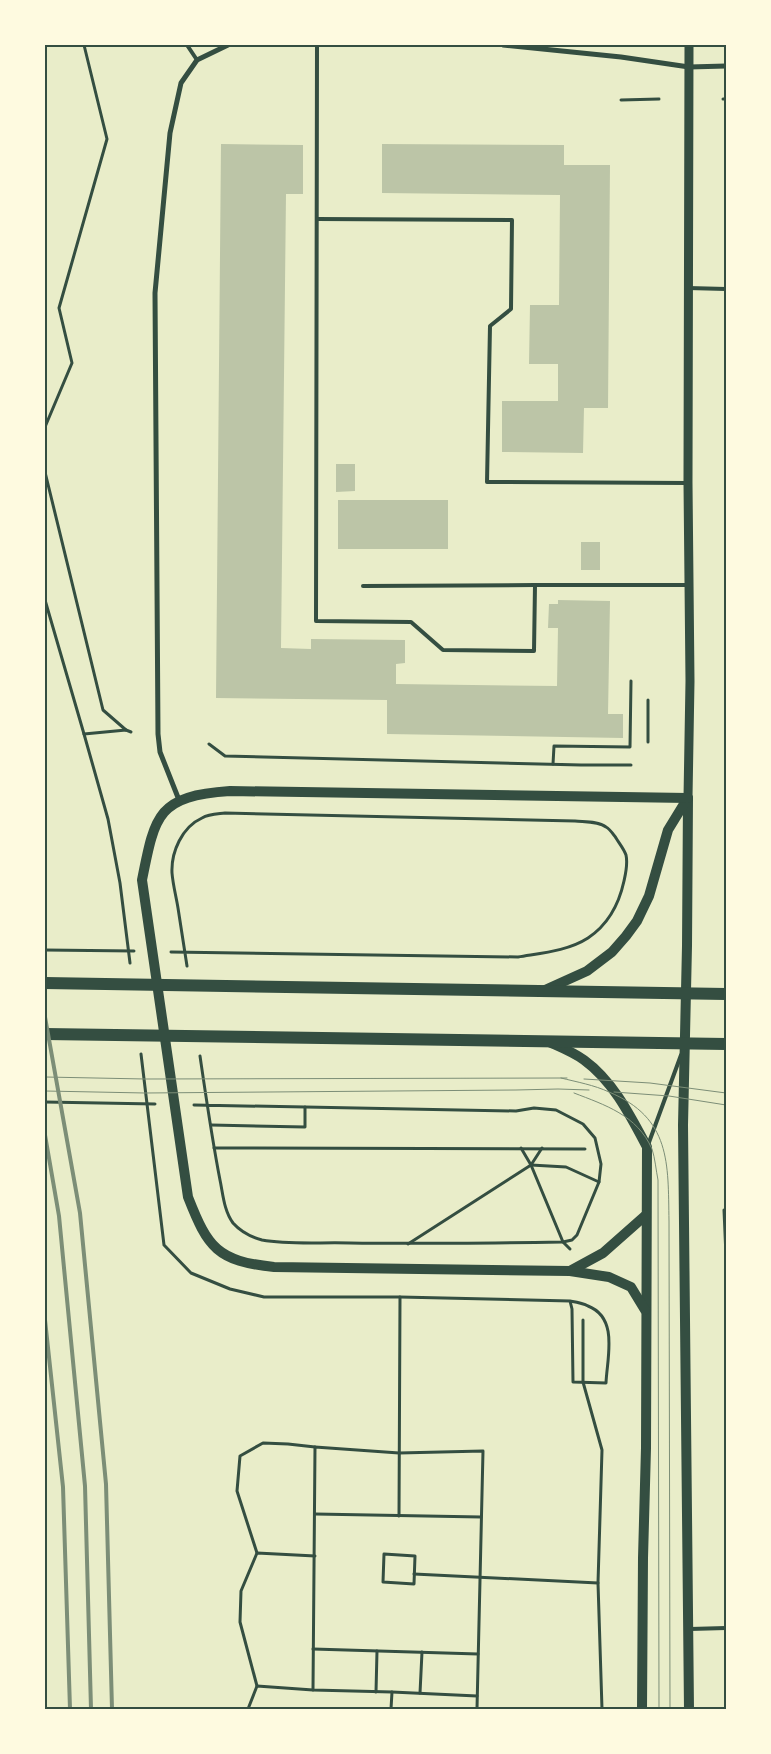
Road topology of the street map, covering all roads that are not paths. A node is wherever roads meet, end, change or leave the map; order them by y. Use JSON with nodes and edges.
{"nodes":[{"id":1,"x":187,"y":45,"type":"edge"},
{"id":2,"x":228,"y":45,"type":"edge"},
{"id":3,"x":317,"y":45,"type":"edge"},
{"id":4,"x":503,"y":45,"type":"edge"},
{"id":5,"x":689,"y":45,"type":"edge"},
{"id":6,"x":541,"y":47,"type":"edge"},
{"id":7,"x":197,"y":60,"type":"junction"},
{"id":8,"x":726,"y":66,"type":"edge"},
{"id":9,"x":689,"y":67,"type":"junction"},
{"id":10,"x":317,"y":219,"type":"junction"},
{"id":11,"x":688,"y":288,"type":"junction"},
{"id":12,"x":726,"y":290,"type":"edge"},
{"id":13,"x":688,"y":482,"type":"junction"},
{"id":14,"x":535,"y":585,"type":"junction"},
{"id":15,"x":688,"y":585,"type":"junction"},
{"id":16,"x":363,"y":586,"type":"dead end"},
{"id":17,"x":688,"y":798,"type":"junction"},
{"id":18,"x":179,"y":800,"type":"junction"},
{"id":19,"x":45,"y":983,"type":"edge"},
{"id":20,"x":542,"y":991,"type":"junction"},
{"id":21,"x":686,"y":993,"type":"junction"},
{"id":22,"x":726,"y":994,"type":"edge"},
{"id":23,"x":45,"y":1034,"type":"edge"},
{"id":24,"x":548,"y":1041,"type":"junction"},
{"id":25,"x":685,"y":1044,"type":"junction"},
{"id":26,"x":726,"y":1044,"type":"edge"},
{"id":27,"x":647,"y":1147,"type":"junction"},
{"id":28,"x":646,"y":1215,"type":"junction"},
{"id":29,"x":570,"y":1271,"type":"junction"},
{"id":30,"x":645,"y":1310,"type":"junction"},
{"id":31,"x":726,"y":1628,"type":"edge"},
{"id":32,"x":688,"y":1629,"type":"junction"},
{"id":33,"x":642,"y":1709,"type":"edge"},
{"id":34,"x":689,"y":1709,"type":"edge"}],
"edges":[{"from":1,"to":7,"type":"lane"},
{"from":2,"to":7,"type":"street"},
{"from":3,"to":10,"type":"lane"},
{"from":4,"to":6,"type":"street"},
{"from":5,"to":9,"type":"street"},
{"from":6,"to":9,"type":"street"},
{"from":7,"to":18,"type":"street"},
{"from":8,"to":9,"type":"street"},
{"from":9,"to":11,"type":"street"},
{"from":10,"to":13,"type":"lane"},
{"from":10,"to":14,"type":"lane"},
{"from":11,"to":12,"type":"lane"},
{"from":11,"to":13,"type":"street"},
{"from":13,"to":15,"type":"street"},
{"from":14,"to":15,"type":"lane"},
{"from":14,"to":16,"type":"lane"},
{"from":15,"to":17,"type":"street"},
{"from":17,"to":18,"type":"main road"},
{"from":17,"to":20,"type":"main road"},
{"from":17,"to":21,"type":"main road"},
{"from":18,"to":29,"type":"main road"},
{"from":19,"to":20,"type":"main road"},
{"from":20,"to":21,"type":"main road"},
{"from":21,"to":22,"type":"main road"},
{"from":21,"to":25,"type":"main road"},
{"from":23,"to":24,"type":"main road"},
{"from":24,"to":25,"type":"main road"},
{"from":24,"to":27,"type":"main road"},
{"from":25,"to":26,"type":"main road"},
{"from":25,"to":27,"type":"lane"},
{"from":25,"to":32,"type":"main road"},
{"from":27,"to":28,"type":"main road"},
{"from":28,"to":29,"type":"main road"},
{"from":28,"to":30,"type":"main road"},
{"from":29,"to":30,"type":"main road"},
{"from":30,"to":33,"type":"main road"},
{"from":31,"to":32,"type":"lane"},
{"from":32,"to":34,"type":"main road"}]}
